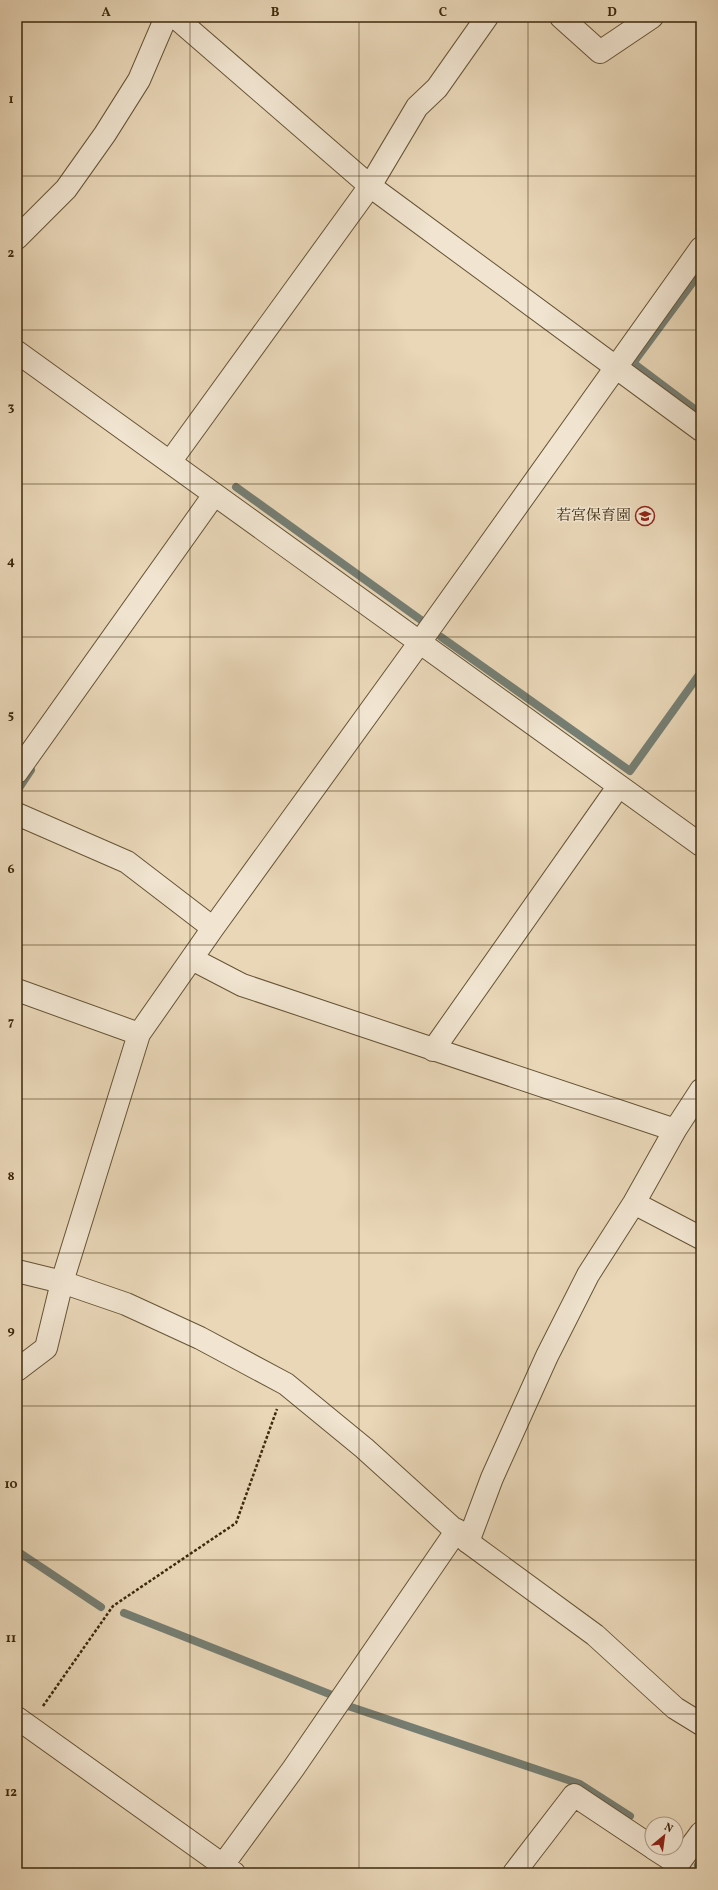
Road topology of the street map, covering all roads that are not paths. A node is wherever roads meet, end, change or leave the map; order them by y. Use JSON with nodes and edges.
{"nodes":[{"id":1,"x":166,"y":17,"type":"edge"},
{"id":2,"x":175,"y":17,"type":"edge"},
{"id":3,"x":487,"y":17,"type":"edge"},
{"id":4,"x":561,"y":17,"type":"edge"},
{"id":5,"x":652,"y":17,"type":"edge"},
{"id":6,"x":370,"y":186,"type":"junction"},
{"id":7,"x":17,"y":238,"type":"edge"},
{"id":8,"x":701,"y":248,"type":"edge"},
{"id":9,"x":17,"y":352,"type":"edge"},
{"id":10,"x":616,"y":368,"type":"junction"},
{"id":11,"x":701,"y":430,"type":"edge"},
{"id":12,"x":170,"y":462,"type":"junction"},
{"id":13,"x":214,"y":495,"type":"junction"},
{"id":14,"x":420,"y":642,"type":"junction"},
{"id":15,"x":17,"y":772,"type":"edge"},
{"id":16,"x":618,"y":787,"type":"junction"},
{"id":17,"x":17,"y":814,"type":"edge"},
{"id":18,"x":701,"y":845,"type":"edge"},
{"id":19,"x":213,"y":928,"type":"junction"},
{"id":20,"x":192,"y":959,"type":"junction"},
{"id":21,"x":17,"y":990,"type":"edge"},
{"id":22,"x":139,"y":1034,"type":"junction"},
{"id":23,"x":433,"y":1050,"type":"junction"},
{"id":24,"x":701,"y":1090,"type":"edge"},
{"id":25,"x":675,"y":1130,"type":"junction"},
{"id":26,"x":634,"y":1203,"type":"junction"},
{"id":27,"x":701,"y":1238,"type":"edge"},
{"id":28,"x":17,"y":1271,"type":"edge"},
{"id":29,"x":62,"y":1282,"type":"junction"},
{"id":30,"x":17,"y":1370,"type":"edge"},
{"id":31,"x":463,"y":1536,"type":"junction"},
{"id":32,"x":23,"y":1722,"type":"edge"},
{"id":33,"x":701,"y":1724,"type":"edge"},
{"id":34,"x":701,"y":1833,"type":"edge"},
{"id":35,"x":644,"y":1842,"type":"edge"},
{"id":36,"x":666,"y":1856,"type":"edge"},
{"id":37,"x":684,"y":1856,"type":"edge"},
{"id":38,"x":684,"y":1856,"type":"edge"},
{"id":39,"x":225,"y":1870,"type":"edge"},
{"id":40,"x":514,"y":1873,"type":"edge"}],
"edges":[{"from":1,"to":7,"type":"street"},
{"from":2,"to":6,"type":"street"},
{"from":3,"to":6,"type":"street"},
{"from":4,"to":5,"type":"street"},
{"from":6,"to":10,"type":"street"},
{"from":6,"to":12,"type":"street"},
{"from":8,"to":10,"type":"street"},
{"from":9,"to":12,"type":"street"},
{"from":10,"to":11,"type":"street"},
{"from":10,"to":14,"type":"street"},
{"from":12,"to":13,"type":"street"},
{"from":13,"to":14,"type":"street"},
{"from":13,"to":15,"type":"street"},
{"from":14,"to":16,"type":"street"},
{"from":14,"to":19,"type":"street"},
{"from":16,"to":18,"type":"street"},
{"from":16,"to":23,"type":"street"},
{"from":17,"to":19,"type":"street"},
{"from":19,"to":20,"type":"street"},
{"from":20,"to":22,"type":"street"},
{"from":20,"to":23,"type":"street"},
{"from":21,"to":22,"type":"street"},
{"from":22,"to":29,"type":"street"},
{"from":23,"to":25,"type":"street"},
{"from":24,"to":25,"type":"street"},
{"from":25,"to":26,"type":"street"},
{"from":26,"to":27,"type":"street"},
{"from":26,"to":31,"type":"street"},
{"from":28,"to":29,"type":"street"},
{"from":29,"to":30,"type":"street"},
{"from":29,"to":31,"type":"street"},
{"from":31,"to":33,"type":"street"},
{"from":31,"to":39,"type":"street"},
{"from":32,"to":39,"type":"street"},
{"from":34,"to":38,"type":"street"},
{"from":35,"to":40,"type":"street"},
{"from":36,"to":37,"type":"street"}]}
